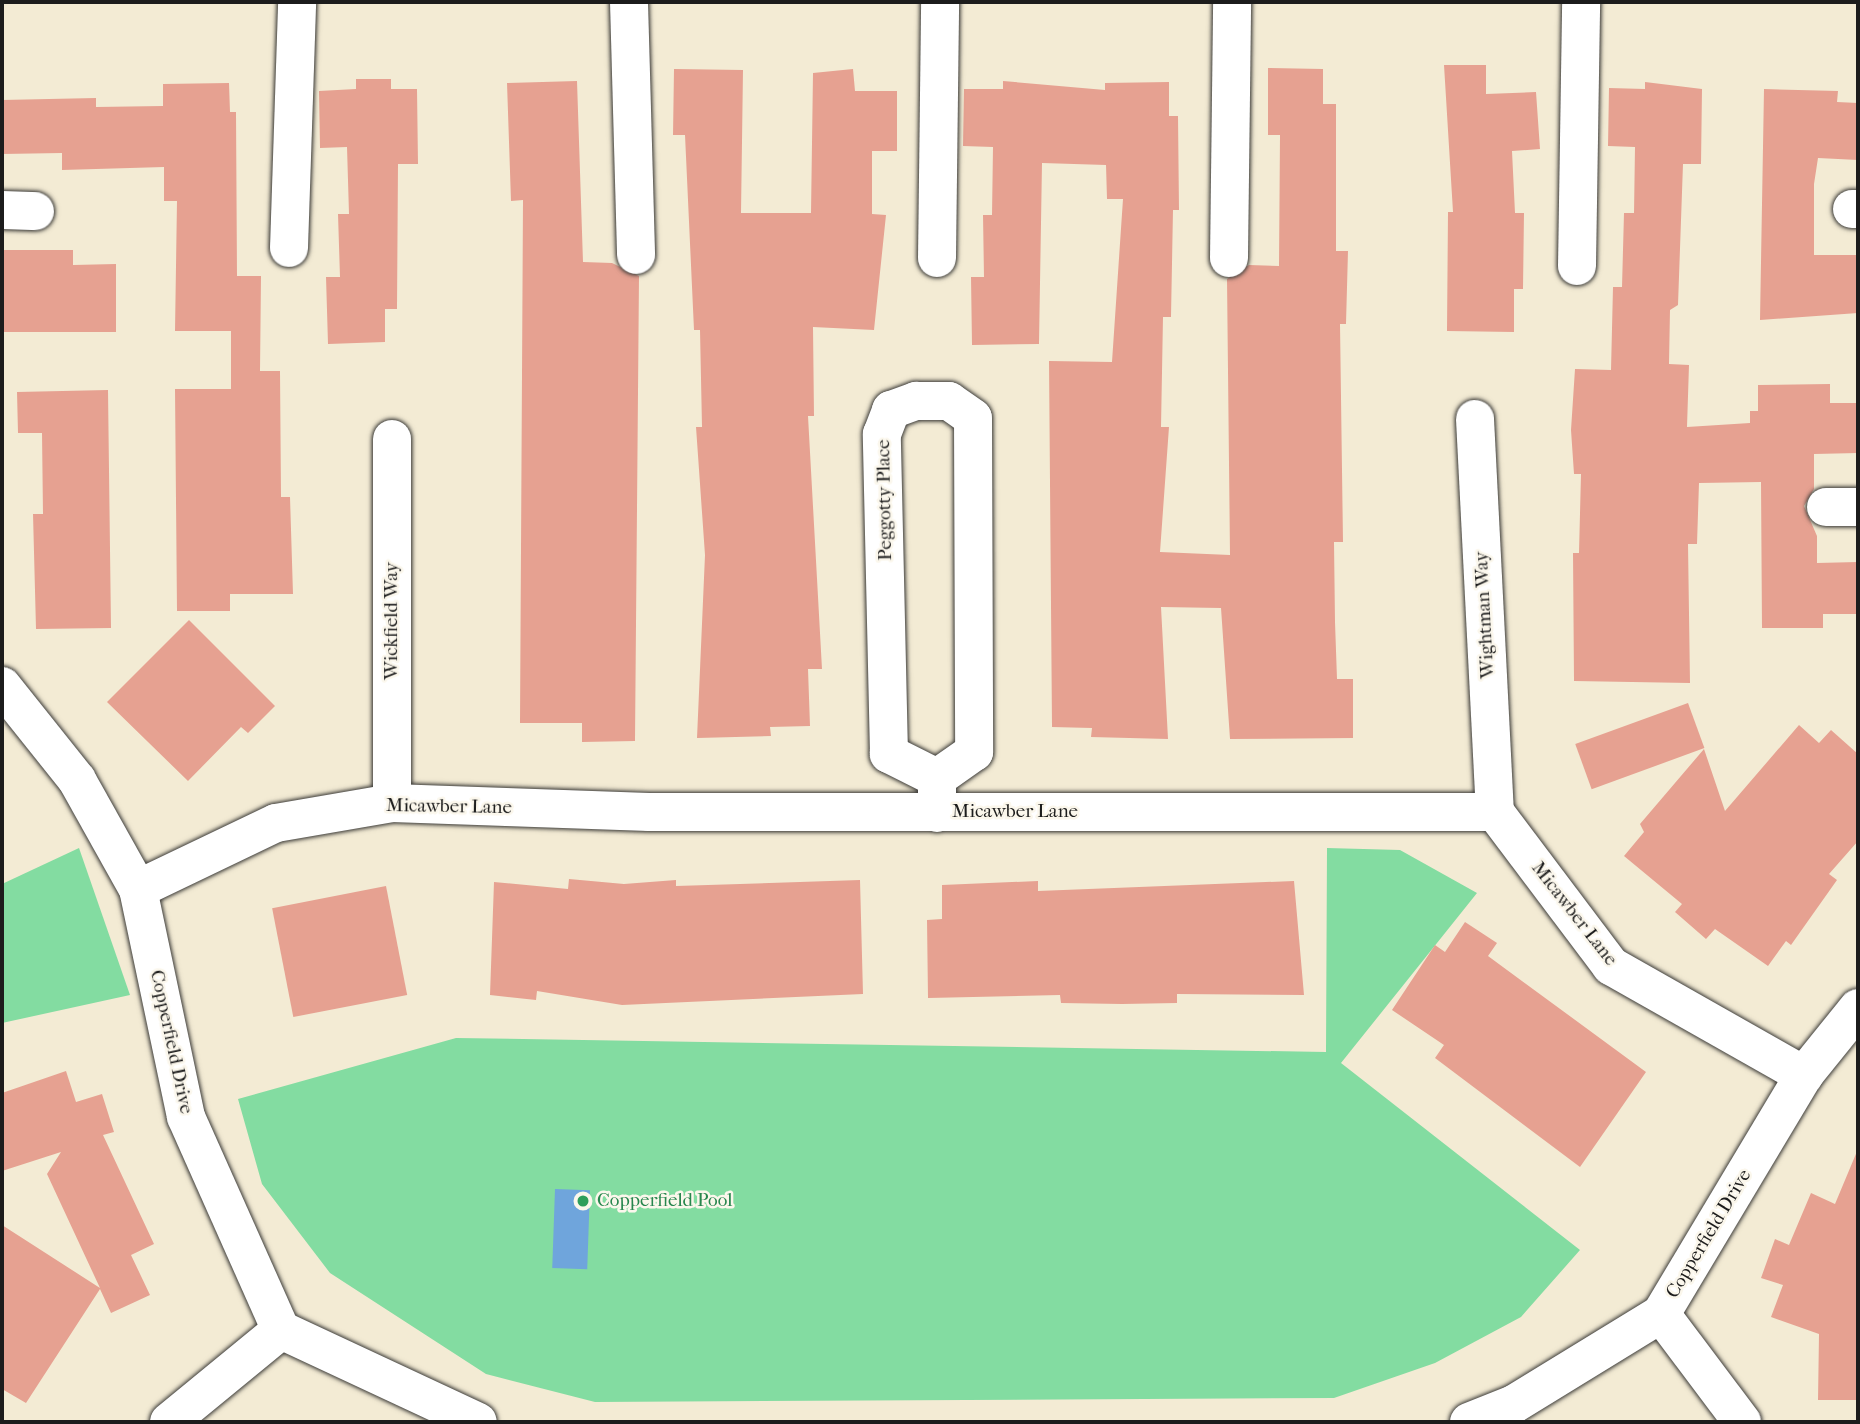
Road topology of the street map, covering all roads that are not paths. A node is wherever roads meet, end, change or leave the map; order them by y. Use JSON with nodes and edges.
{"nodes":[{"id":1,"x":297,"y":2,"type":"edge"},
{"id":2,"x":629,"y":2,"type":"edge"},
{"id":3,"x":940,"y":2,"type":"edge"},
{"id":4,"x":1232,"y":2,"type":"edge"},
{"id":5,"x":1581,"y":2,"type":"edge"},
{"id":6,"x":289,"y":248,"type":"dead end"},
{"id":7,"x":636,"y":255,"type":"dead end"},
{"id":8,"x":937,"y":258,"type":"dead end"},
{"id":9,"x":1229,"y":258,"type":"dead end"},
{"id":10,"x":1577,"y":266,"type":"dead end"},
{"id":11,"x":1475,"y":419,"type":"dead end"},
{"id":12,"x":392,"y":439,"type":"dead end"},
{"id":13,"x":2,"y":686,"type":"edge"},
{"id":14,"x":937,"y":795,"type":"junction"},
{"id":15,"x":392,"y":803,"type":"junction"},
{"id":16,"x":1495,"y":812,"type":"junction"},
{"id":17,"x":138,"y":889,"type":"junction"},
{"id":18,"x":1858,"y":1008,"type":"edge"},
{"id":19,"x":1804,"y":1075,"type":"junction"},
{"id":20,"x":1661,"y":1314,"type":"junction"},
{"id":21,"x":281,"y":1330,"type":"junction"},
{"id":22,"x":169,"y":1422,"type":"edge"},
{"id":23,"x":478,"y":1422,"type":"edge"},
{"id":24,"x":1469,"y":1422,"type":"edge"},
{"id":25,"x":1742,"y":1422,"type":"edge"}],
"edges":[{"from":1,"to":6,"type":"street"},
{"from":2,"to":7,"type":"street"},
{"from":3,"to":8,"type":"street"},
{"from":4,"to":9,"type":"street"},
{"from":5,"to":10,"type":"street"},
{"from":11,"to":16,"type":"street","name":"Wightman Way"},
{"from":12,"to":15,"type":"street","name":"Wickfield Way"},
{"from":13,"to":17,"type":"street","name":"Copperfield Drive"},
{"from":14,"to":14,"type":"street","name":"Peggotty Place"},
{"from":14,"to":15,"type":"street","name":"Micawber Lane"},
{"from":14,"to":16,"type":"street","name":"Micawber Lane"},
{"from":15,"to":17,"type":"street","name":"Micawber Lane"},
{"from":16,"to":19,"type":"street","name":"Micawber Lane"},
{"from":17,"to":21,"type":"street","name":"Copperfield Drive"},
{"from":18,"to":19,"type":"street","name":"Copperfield Drive"},
{"from":19,"to":20,"type":"street","name":"Copperfield Drive"},
{"from":20,"to":24,"type":"street","name":"Copperfield Drive"},
{"from":20,"to":25,"type":"street"},
{"from":21,"to":22,"type":"street"},
{"from":21,"to":23,"type":"street"}]}
